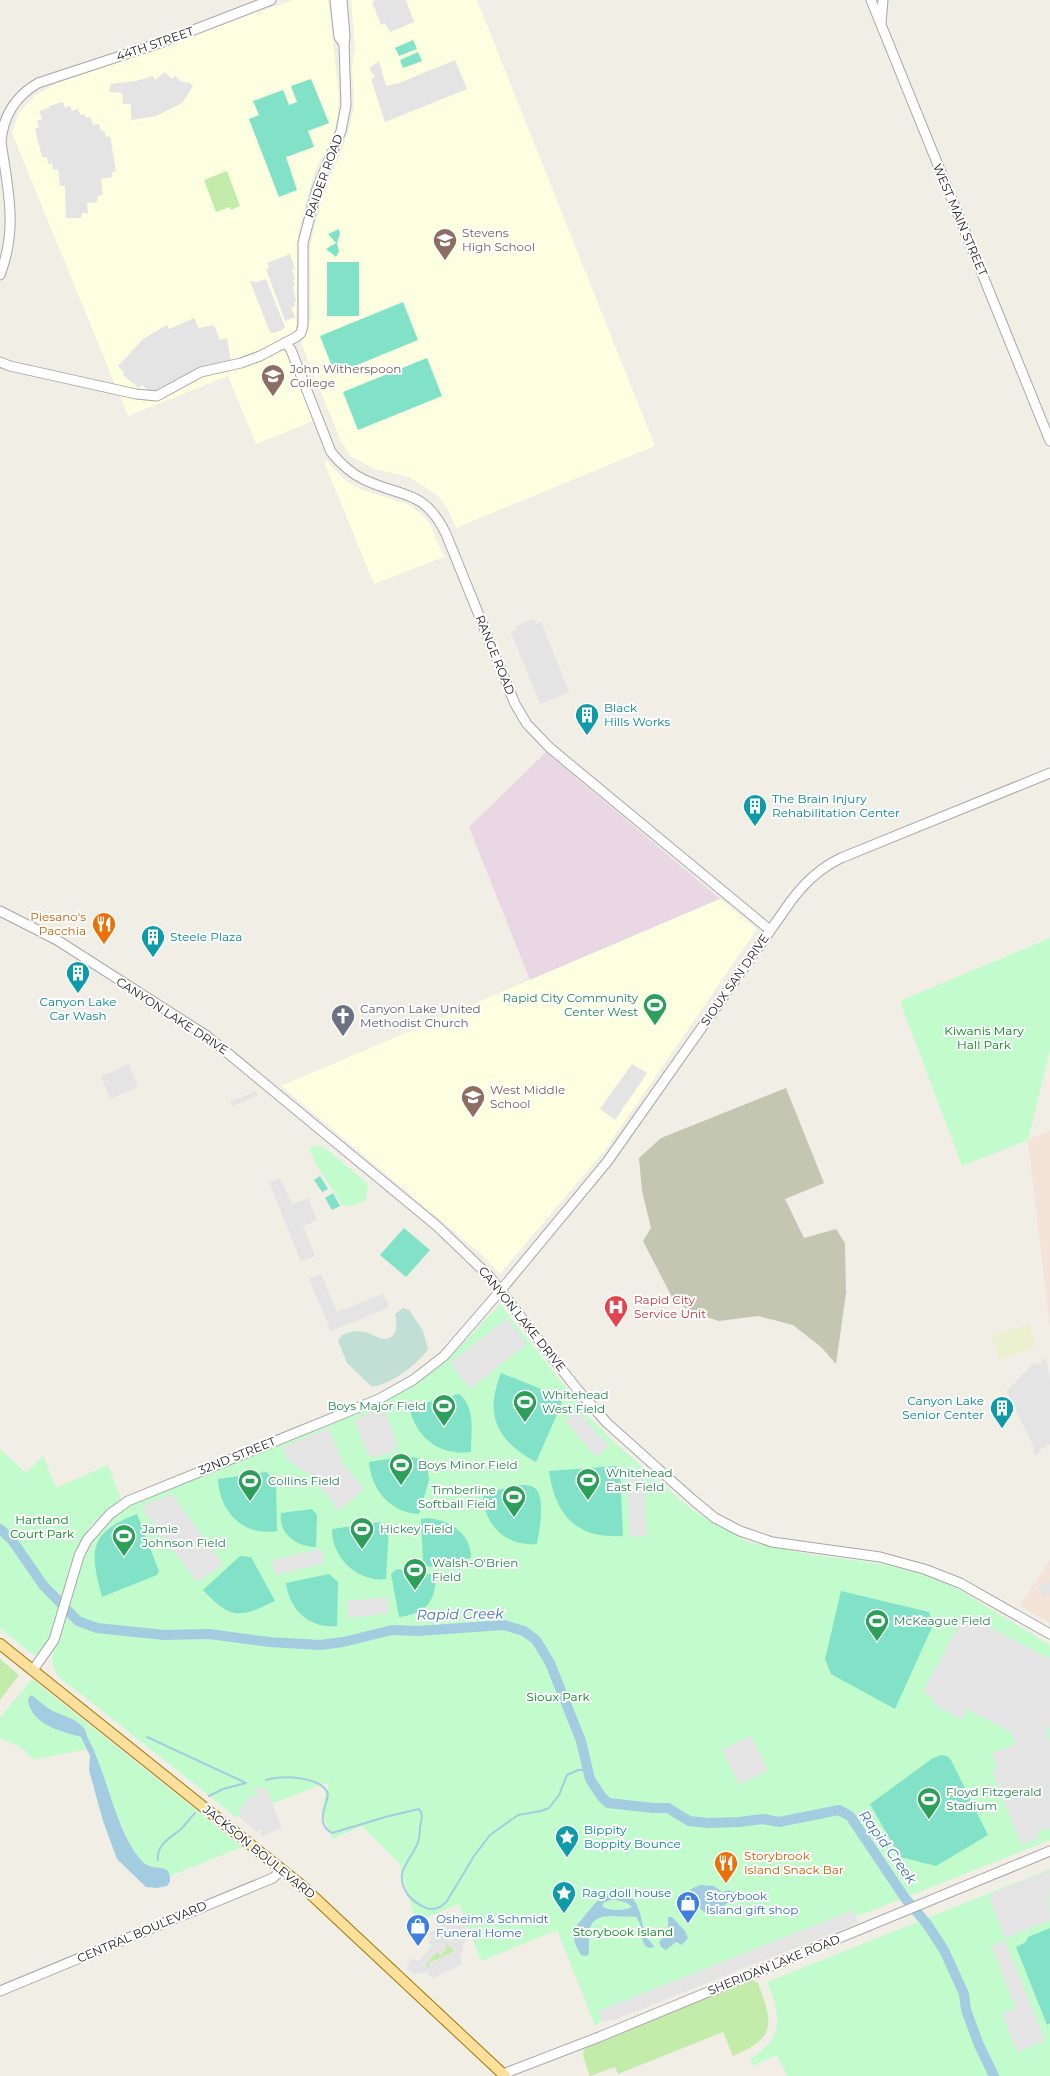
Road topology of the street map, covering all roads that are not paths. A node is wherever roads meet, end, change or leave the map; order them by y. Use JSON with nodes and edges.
{"nodes":[{"id":1,"x":271,"y":0,"type":"edge"},
{"id":2,"x":335,"y":0,"type":"edge"},
{"id":3,"x":342,"y":0,"type":"edge"},
{"id":4,"x":871,"y":0,"type":"edge"},
{"id":5,"x":883,"y":0,"type":"edge"},
{"id":6,"x":881,"y":26,"type":"junction"},
{"id":7,"x":344,"y":44,"type":"junction"},
{"id":8,"x":0,"y":275,"type":"edge"},
{"id":9,"x":286,"y":343,"type":"junction"},
{"id":10,"x":0,"y":362,"type":"edge"},
{"id":11,"x":1050,"y":441,"type":"edge"},
{"id":12,"x":1050,"y":773,"type":"edge"},
{"id":13,"x":0,"y":911,"type":"edge"},
{"id":14,"x":770,"y":930,"type":"junction"},
{"id":15,"x":502,"y":1290,"type":"junction"},
{"id":16,"x":1050,"y":1634,"type":"edge"},
{"id":17,"x":0,"y":1644,"type":"edge"},
{"id":18,"x":33,"y":1670,"type":"junction"},
{"id":19,"x":1050,"y":1851,"type":"edge"},
{"id":20,"x":282,"y":1870,"type":"junction"},
{"id":21,"x":0,"y":1991,"type":"edge"},
{"id":22,"x":502,"y":2075,"type":"edge"}],
"edges":[{"from":1,"to":8,"type":"street","name":"44TH STREET"},
{"from":2,"to":7,"type":"street"},
{"from":3,"to":7,"type":"street","name":"RAIDER ROAD"},
{"from":4,"to":6,"type":"street","name":"WEST MAIN STREET"},
{"from":5,"to":6,"type":"street"},
{"from":6,"to":11,"type":"street","name":"WEST MAIN STREET"},
{"from":7,"to":9,"type":"street","name":"RAIDER ROAD"},
{"from":9,"to":10,"type":"street","name":"RAIDER ROAD"},
{"from":9,"to":14,"type":"street","name":"RANGE ROAD"},
{"from":12,"to":14,"type":"street","name":"SIOUX SAN DRIVE"},
{"from":13,"to":15,"type":"street","name":"CANYON LAKE DRIVE"},
{"from":14,"to":15,"type":"street","name":"SIOUX SAN DRIVE"},
{"from":15,"to":16,"type":"street","name":"CANYON LAKE DRIVE"},
{"from":15,"to":18,"type":"street","name":"32ND STREET"},
{"from":17,"to":18,"type":"main road","name":"JACKSON BOULEVARD"},
{"from":18,"to":20,"type":"main road","name":"JACKSON BOULEVARD"},
{"from":19,"to":22,"type":"street","name":"SHERIDAN LAKE ROAD"},
{"from":20,"to":21,"type":"street","name":"CENTRAL BOULEVARD"},
{"from":20,"to":22,"type":"main road","name":"JACKSON BOULEVARD"}]}
